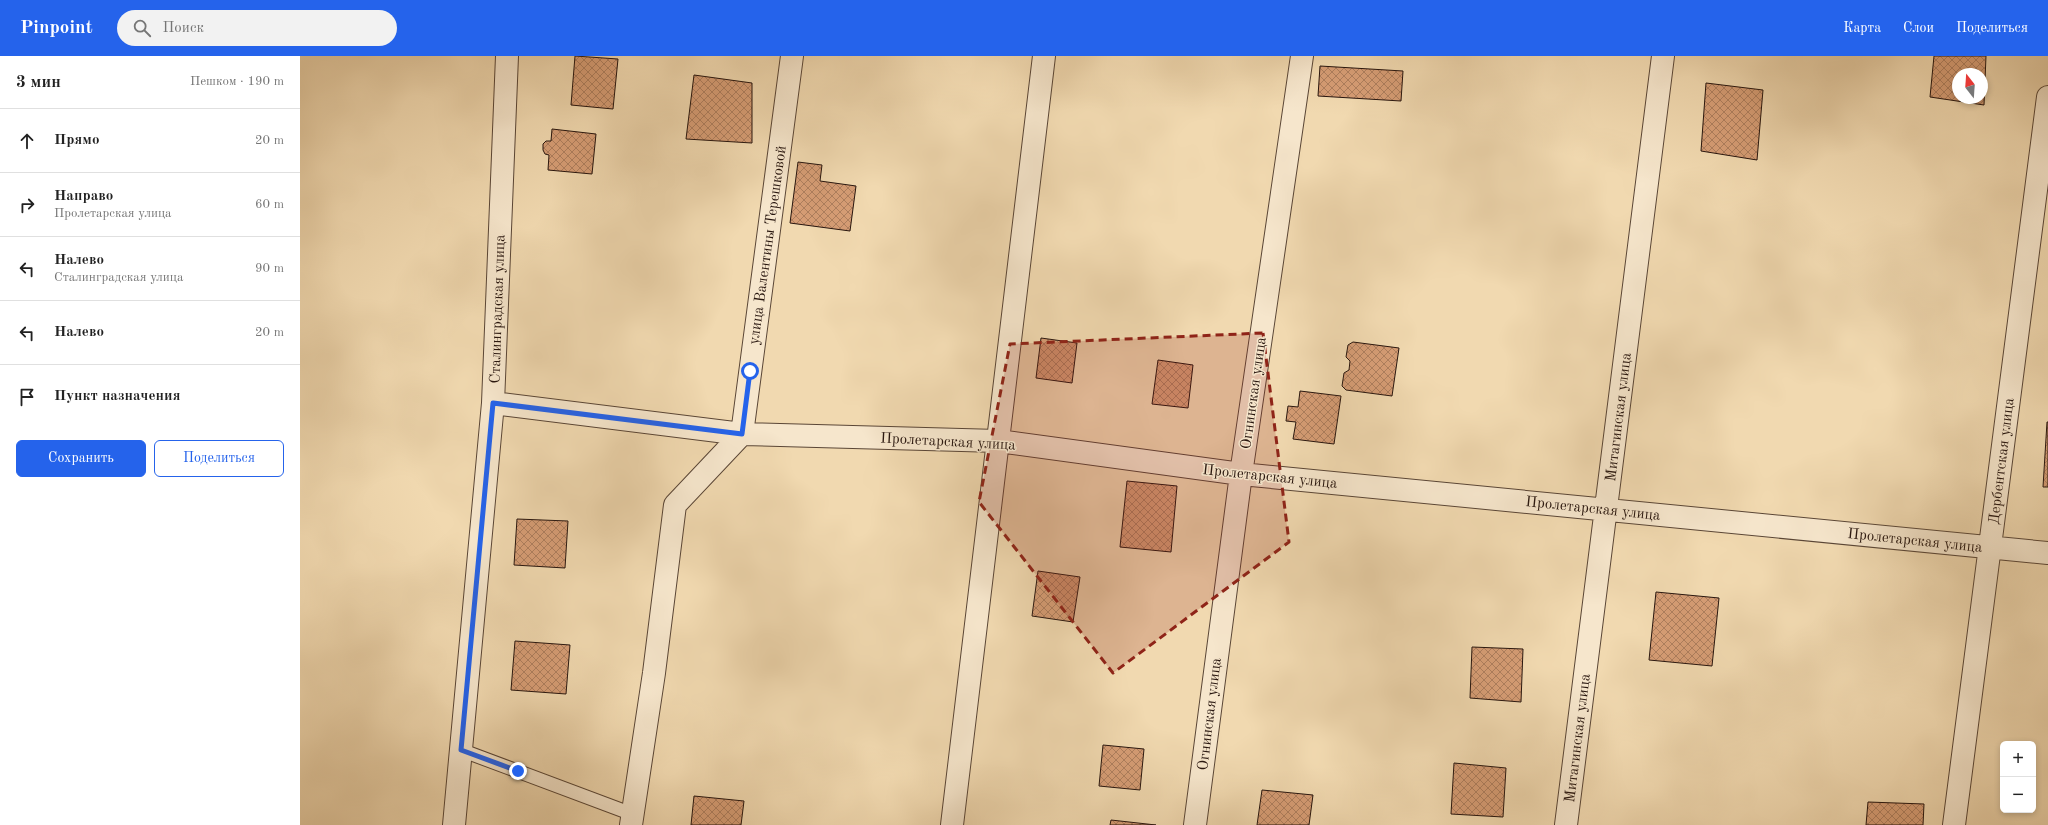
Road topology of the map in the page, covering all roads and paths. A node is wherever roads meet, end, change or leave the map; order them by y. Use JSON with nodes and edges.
{"nodes":[{"id":1,"x":507,"y":56,"type":"edge"},
{"id":2,"x":792,"y":56,"type":"edge"},
{"id":3,"x":1044,"y":56,"type":"edge"},
{"id":4,"x":1302,"y":56,"type":"edge"},
{"id":5,"x":1663,"y":56,"type":"edge"},
{"id":6,"x":2048,"y":97,"type":"edge"},
{"id":7,"x":493,"y":403,"type":"junction"},
{"id":8,"x":742,"y":434,"type":"junction"},
{"id":9,"x":998,"y":441,"type":"junction"},
{"id":10,"x":1241,"y":474,"type":"junction"},
{"id":11,"x":1606,"y":510,"type":"junction"},
{"id":12,"x":1990,"y":547,"type":"junction"},
{"id":13,"x":2048,"y":553,"type":"edge"},
{"id":14,"x":461,"y":750,"type":"junction"},
{"id":15,"x":631,"y":819,"type":"edge"},
{"id":16,"x":454,"y":825,"type":"edge"},
{"id":17,"x":952,"y":825,"type":"edge"},
{"id":18,"x":1195,"y":825,"type":"edge"},
{"id":19,"x":1566,"y":825,"type":"edge"},
{"id":20,"x":1954,"y":825,"type":"edge"}],
"edges":[{"from":1,"to":7,"type":"street","name":"Сталинградская улица"},
{"from":2,"to":8,"type":"street","name":"улица Валентины Терешковой"},
{"from":3,"to":9,"type":"street"},
{"from":4,"to":10,"type":"street","name":"Огнинская улица"},
{"from":5,"to":11,"type":"street","name":"Митагинская улица"},
{"from":6,"to":12,"type":"street","name":"Дербентская улица"},
{"from":7,"to":8,"type":"street","name":"Пролетарская улица"},
{"from":7,"to":14,"type":"street","name":"Сталинградская улица"},
{"from":8,"to":9,"type":"street","name":"Пролетарская улица"},
{"from":8,"to":15,"type":"street"},
{"from":9,"to":10,"type":"street","name":"Пролетарская улица"},
{"from":9,"to":17,"type":"street"},
{"from":10,"to":11,"type":"street","name":"Пролетарская улица"},
{"from":10,"to":18,"type":"street","name":"Огнинская улица"},
{"from":11,"to":12,"type":"street","name":"Пролетарская улица"},
{"from":11,"to":19,"type":"street","name":"Митагинская улица"},
{"from":12,"to":13,"type":"street","name":"Пролетарская улица"},
{"from":12,"to":20,"type":"street","name":"Дербентская улица"},
{"from":14,"to":15,"type":"lane"},
{"from":14,"to":16,"type":"street","name":"Сталинградская улица"}]}
